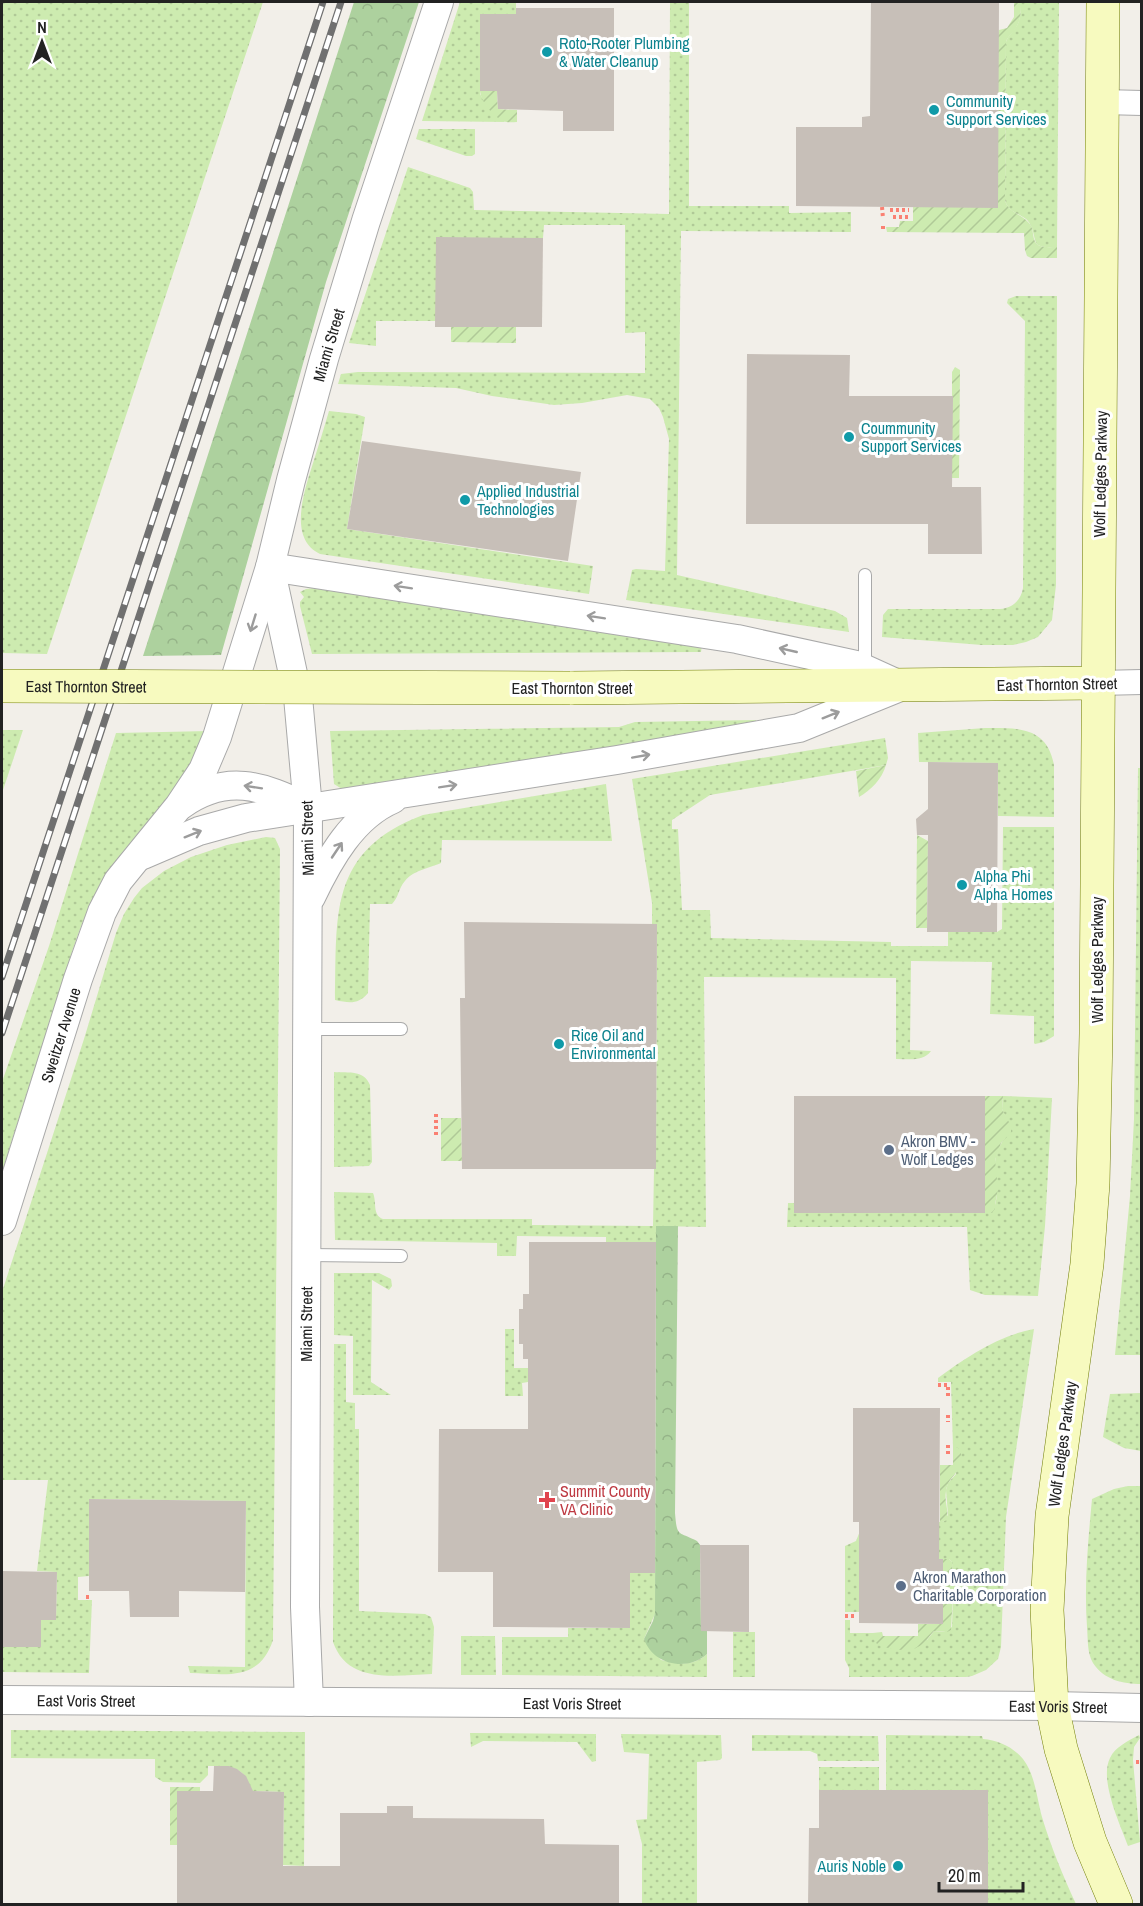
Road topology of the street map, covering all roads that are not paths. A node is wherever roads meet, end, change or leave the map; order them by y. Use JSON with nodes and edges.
{"nodes":[{"id":1,"x":439,"y":2,"type":"edge"},
{"id":2,"x":1103,"y":2,"type":"edge"},
{"id":3,"x":1103,"y":102,"type":"junction"},
{"id":4,"x":1142,"y":103,"type":"edge"},
{"id":5,"x":270,"y":567,"type":"junction"},
{"id":6,"x":865,"y":575,"type":"dead end"},
{"id":7,"x":865,"y":669,"type":"junction"},
{"id":8,"x":1142,"y":682,"type":"edge"},
{"id":9,"x":1098,"y":683,"type":"junction"},
{"id":10,"x":2,"y":686,"type":"edge"},
{"id":11,"x":902,"y":686,"type":"junction"},
{"id":12,"x":410,"y":792,"type":"junction"},
{"id":13,"x":178,"y":806,"type":"junction"},
{"id":14,"x":308,"y":808,"type":"junction"},
{"id":15,"x":139,"y":857,"type":"junction"},
{"id":16,"x":308,"y":901,"type":"junction"},
{"id":17,"x":308,"y":1029,"type":"junction"},
{"id":18,"x":401,"y":1029,"type":"dead end"},
{"id":19,"x":2,"y":1221,"type":"edge"},
{"id":20,"x":307,"y":1256,"type":"junction"},
{"id":21,"x":401,"y":1256,"type":"dead end"},
{"id":22,"x":2,"y":1700,"type":"edge"},
{"id":23,"x":309,"y":1702,"type":"junction"},
{"id":24,"x":1052,"y":1706,"type":"junction"},
{"id":25,"x":1142,"y":1708,"type":"edge"},
{"id":26,"x":1116,"y":1905,"type":"edge"}],
"edges":[{"from":1,"to":5,"type":"street","name":"Miami Street"},
{"from":2,"to":3,"type":"main road","name":"Wolf Ledges Parkway"},
{"from":3,"to":4,"type":"street"},
{"from":3,"to":9,"type":"main road","name":"Wolf Ledges Parkway"},
{"from":7,"to":5,"type":"street","one_way":true},
{"from":5,"to":13,"type":"street","name":"Sweitzer Avenue","one_way":true},
{"from":5,"to":14,"type":"street","name":"Miami Street"},
{"from":6,"to":7,"type":"lane"},
{"from":7,"to":11,"type":"street"},
{"from":8,"to":9,"type":"street","name":"East Thornton Street"},
{"from":9,"to":11,"type":"main road","name":"East Thornton Street"},
{"from":9,"to":24,"type":"main road","name":"Wolf Ledges Parkway"},
{"from":10,"to":11,"type":"main road","name":"East Thornton Street","bridge":true},
{"from":12,"to":11,"type":"street","one_way":true},
{"from":12,"to":14,"type":"street","name":"Sweitzer Avenue"},
{"from":16,"to":12,"type":"street","one_way":true},
{"from":14,"to":13,"type":"street","one_way":true},
{"from":13,"to":15,"type":"street","name":"Sweitzer Avenue"},
{"from":15,"to":14,"type":"street","name":"Sweitzer Avenue","one_way":true},
{"from":14,"to":16,"type":"street","name":"Miami Street"},
{"from":15,"to":19,"type":"street","name":"Sweitzer Avenue"},
{"from":16,"to":17,"type":"street","name":"Miami Street"},
{"from":17,"to":18,"type":"lane"},
{"from":17,"to":20,"type":"street","name":"Miami Street"},
{"from":20,"to":21,"type":"lane"},
{"from":20,"to":23,"type":"street","name":"Miami Street"},
{"from":22,"to":23,"type":"street","name":"East Voris Street"},
{"from":23,"to":24,"type":"street","name":"East Voris Street"},
{"from":24,"to":25,"type":"street","name":"East Voris Street"},
{"from":24,"to":26,"type":"main road","name":"Wolf Ledges Parkway"}]}
